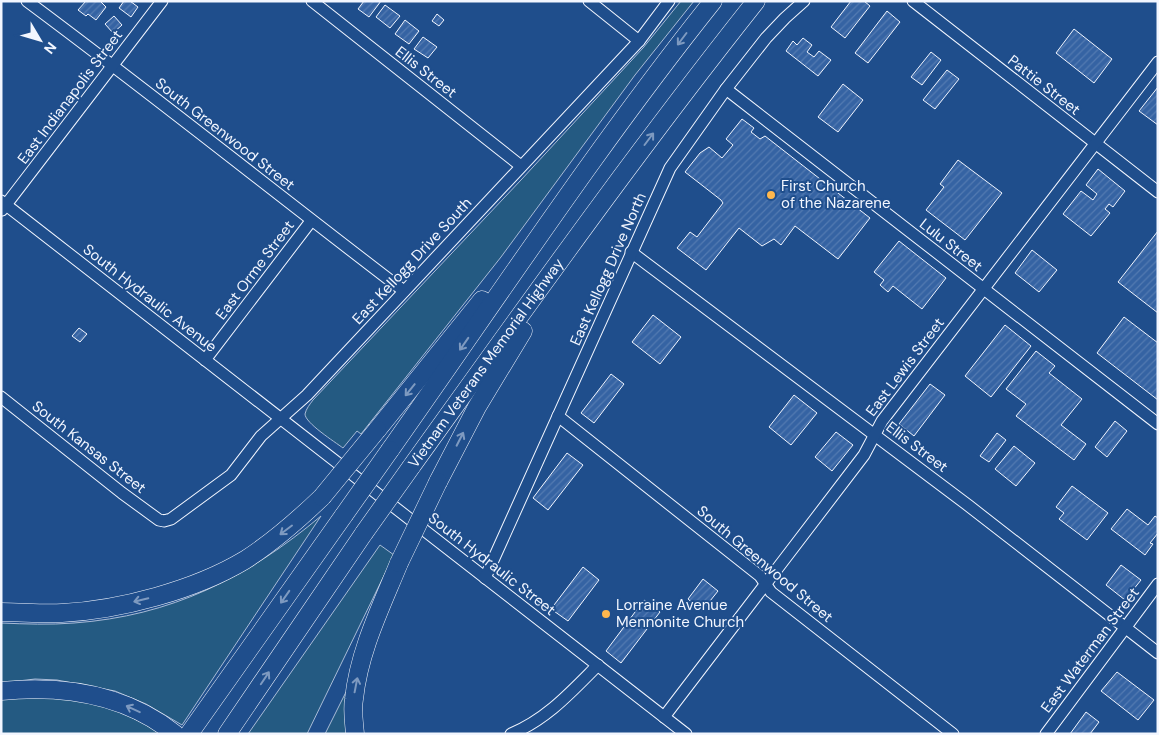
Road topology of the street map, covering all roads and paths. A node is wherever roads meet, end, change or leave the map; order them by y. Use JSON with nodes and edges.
{"nodes":[{"id":1,"x":27,"y":1,"type":"edge"},
{"id":2,"x":162,"y":1,"type":"edge"},
{"id":3,"x":312,"y":1,"type":"edge"},
{"id":4,"x":589,"y":1,"type":"edge"},
{"id":5,"x":669,"y":1,"type":"edge"},
{"id":6,"x":713,"y":1,"type":"edge"},
{"id":7,"x":756,"y":1,"type":"edge"},
{"id":8,"x":804,"y":1,"type":"edge"},
{"id":9,"x":913,"y":1,"type":"edge"},
{"id":10,"x":639,"y":41,"type":"junction"},
{"id":11,"x":1158,"y":62,"type":"edge"},
{"id":12,"x":113,"y":65,"type":"junction"},
{"id":13,"x":726,"y":89,"type":"junction"},
{"id":14,"x":1095,"y":144,"type":"junction"},
{"id":15,"x":604,"y":147,"type":"junction"},
{"id":16,"x":521,"y":166,"type":"junction"},
{"id":17,"x":619,"y":178,"type":"junction"},
{"id":18,"x":1158,"y":192,"type":"edge"},
{"id":19,"x":3,"y":206,"type":"edge"},
{"id":20,"x":311,"y":221,"type":"junction"},
{"id":21,"x":631,"y":252,"type":"junction"},
{"id":22,"x":983,"y":289,"type":"junction"},
{"id":23,"x":404,"y":291,"type":"junction"},
{"id":24,"x":205,"y":360,"type":"junction"},
{"id":25,"x":1,"y":397,"type":"edge"},
{"id":26,"x":558,"y":416,"type":"junction"},
{"id":27,"x":280,"y":419,"type":"junction"},
{"id":28,"x":1158,"y":424,"type":"edge"},
{"id":29,"x":875,"y":435,"type":"junction"},
{"id":30,"x":159,"y":520,"type":"joint"},
{"id":31,"x":485,"y":578,"type":"junction"},
{"id":32,"x":1158,"y":584,"type":"edge"},
{"id":33,"x":766,"y":585,"type":"junction"},
{"id":34,"x":1,"y":612,"type":"edge"},
{"id":35,"x":1125,"y":628,"type":"junction"},
{"id":36,"x":1158,"y":653,"type":"edge"},
{"id":37,"x":598,"y":665,"type":"junction"},
{"id":38,"x":1,"y":691,"type":"edge"},
{"id":39,"x":664,"y":717,"type":"junction"},
{"id":40,"x":174,"y":734,"type":"edge"},
{"id":41,"x":188,"y":734,"type":"edge"},
{"id":42,"x":227,"y":734,"type":"edge"},
{"id":43,"x":354,"y":734,"type":"edge"},
{"id":44,"x":511,"y":734,"type":"edge"},
{"id":45,"x":686,"y":734,"type":"edge"},
{"id":46,"x":953,"y":734,"type":"edge"},
{"id":47,"x":1046,"y":734,"type":"edge"}],
"edges":[{"from":1,"to":12,"type":"street","name":"South Greenwood Street"},
{"from":2,"to":12,"type":"street","name":"East Indianapolis Street"},
{"from":3,"to":16,"type":"street","name":"Ellis Street"},
{"from":4,"to":10,"type":"street"},
{"from":5,"to":10,"type":"street","name":"East Kellogg Drive South"},
{"from":6,"to":15,"type":"highway","name":"Vietnam Veterans Memorial Highway","one_way":true},
{"from":17,"to":7,"type":"highway","name":"Vietnam Veterans Memorial Highway","one_way":true},
{"from":8,"to":13,"type":"street","name":"East Kellogg Drive North"},
{"from":9,"to":14,"type":"street","name":"Pattie Street"},
{"from":10,"to":16,"type":"street","name":"East Kellogg Drive South"},
{"from":11,"to":14,"type":"street","name":"East Lewis Street"},
{"from":12,"to":19,"type":"street","name":"East Indianapolis Street"},
{"from":12,"to":20,"type":"street","name":"South Greenwood Street"},
{"from":13,"to":21,"type":"street","name":"East Kellogg Drive North"},
{"from":13,"to":22,"type":"street","name":"Lulu Street"},
{"from":14,"to":18,"type":"street","name":"Pattie Street"},
{"from":14,"to":22,"type":"street","name":"East Lewis Street"},
{"from":15,"to":34,"type":"highway","one_way":true,"bridge":true},
{"from":15,"to":41,"type":"highway","name":"Vietnam Veterans Memorial Highway","one_way":true,"bridge":true},
{"from":16,"to":23,"type":"street","name":"East Kellogg Drive South"},
{"from":42,"to":17,"type":"highway","name":"Vietnam Veterans Memorial Highway","one_way":true,"bridge":true},
{"from":43,"to":17,"type":"highway","one_way":true,"bridge":true},
{"from":19,"to":24,"type":"street","name":"South Hydraulic Avenue"},
{"from":20,"to":23,"type":"street","name":"South Greenwood Street"},
{"from":20,"to":24,"type":"street","name":"East Orme Street"},
{"from":21,"to":26,"type":"street","name":"East Kellogg Drive North"},
{"from":21,"to":29,"type":"street","name":"Ellis Street"},
{"from":22,"to":28,"type":"street","name":"Lulu Street"},
{"from":22,"to":29,"type":"street","name":"East Lewis Street"},
{"from":23,"to":27,"type":"street","name":"East Kellogg Drive South"},
{"from":24,"to":27,"type":"street","name":"South Hydraulic Avenue"},
{"from":25,"to":30,"type":"street","name":"South Kansas Street"},
{"from":26,"to":31,"type":"street","name":"East Kellogg Drive North"},
{"from":26,"to":33,"type":"street","name":"South Greenwood Street"},
{"from":27,"to":30,"type":"street","name":"East Kellogg Drive South"},
{"from":27,"to":31,"type":"street","name":"South Hydraulic Street"},
{"from":29,"to":33,"type":"street","name":"East Lewis Street"},
{"from":29,"to":35,"type":"street","name":"Ellis Street"},
{"from":31,"to":37,"type":"street","name":"South Hydraulic Street"},
{"from":32,"to":35,"type":"street","name":"East Waterman Street"},
{"from":33,"to":39,"type":"street","name":"East Lewis Street"},
{"from":33,"to":46,"type":"street","name":"South Greenwood Street"},
{"from":35,"to":36,"type":"street","name":"Ellis Street"},
{"from":35,"to":47,"type":"street","name":"East Waterman Street"},
{"from":37,"to":39,"type":"street","name":"South Hydraulic Street"},
{"from":37,"to":44,"type":"street"},
{"from":40,"to":38,"type":"highway","one_way":true},
{"from":39,"to":45,"type":"street","name":"South Hydraulic Street"}]}
